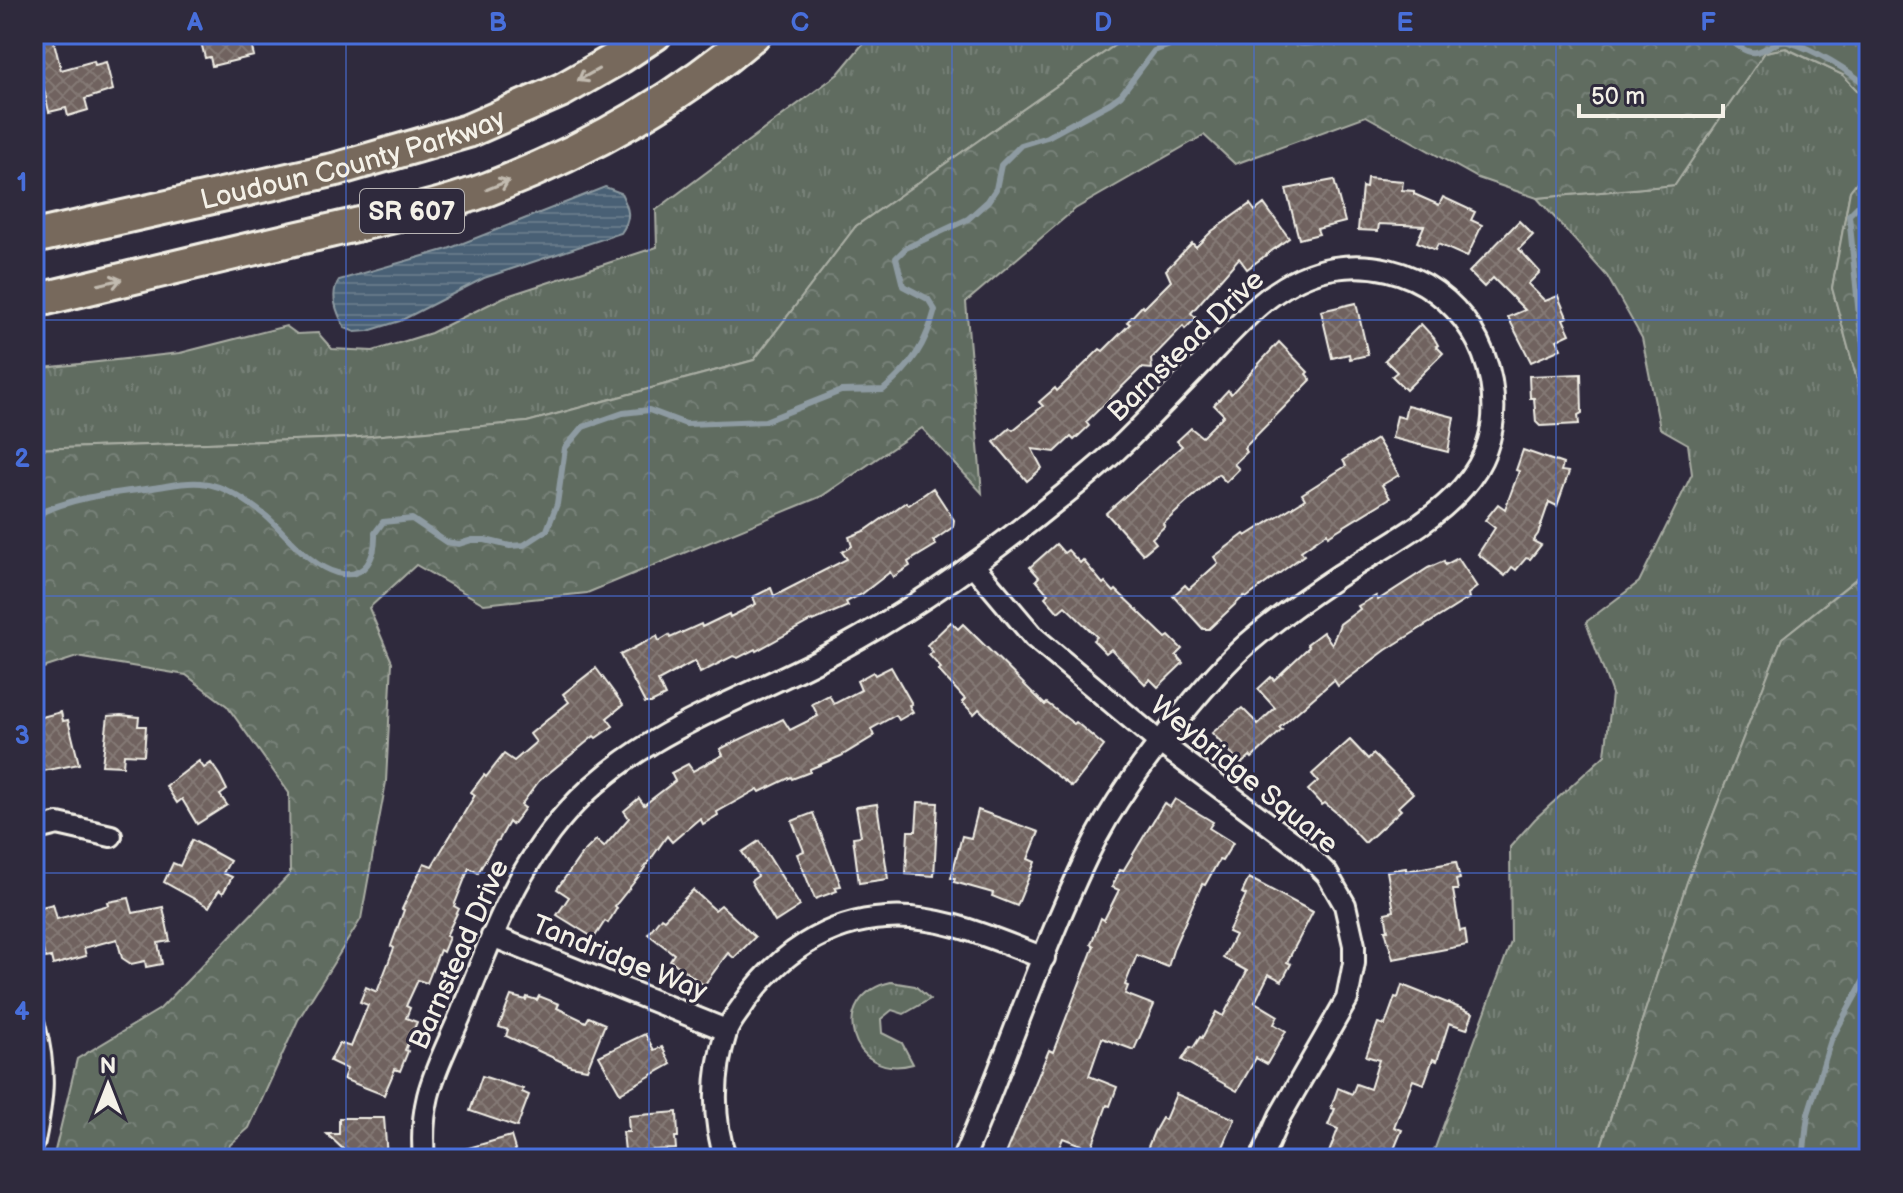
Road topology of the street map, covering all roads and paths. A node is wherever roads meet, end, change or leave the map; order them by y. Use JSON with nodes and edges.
{"nodes":[{"id":1,"x":655,"y":34,"type":"edge"},
{"id":2,"x":754,"y":34,"type":"edge"},
{"id":3,"x":34,"y":237,"type":"edge"},
{"id":4,"x":34,"y":301,"type":"edge"},
{"id":5,"x":974,"y":566,"type":"junction"},
{"id":6,"x":1159,"y":742,"type":"junction"},
{"id":7,"x":34,"y":830,"type":"edge"},
{"id":8,"x":111,"y":836,"type":"dead end"},
{"id":9,"x":492,"y":936,"type":"junction"},
{"id":10,"x":1044,"y":958,"type":"junction"},
{"id":11,"x":34,"y":1025,"type":"edge"},
{"id":12,"x":726,"y":1030,"type":"junction"},
{"id":13,"x":34,"y":1141,"type":"edge"},
{"id":14,"x":424,"y":1159,"type":"edge"},
{"id":15,"x":726,"y":1159,"type":"edge"},
{"id":16,"x":963,"y":1159,"type":"edge"},
{"id":17,"x":1261,"y":1159,"type":"edge"}],
"edges":[{"from":1,"to":3,"type":"main road","name":"Loudoun County Parkway","number":"SR 607","one_way":true},
{"from":4,"to":2,"type":"main road","number":"SR 607","one_way":true},
{"from":5,"to":6,"type":"street","name":"Weybridge Square"},
{"from":5,"to":6,"type":"street","name":"Barnstead Drive"},
{"from":5,"to":9,"type":"street","name":"Barnstead Drive"},
{"from":6,"to":10,"type":"street","name":"Barnstead Drive"},
{"from":6,"to":17,"type":"street","name":"Weybridge Square"},
{"from":7,"to":8,"type":"street"},
{"from":9,"to":12,"type":"street","name":"Tandridge Way"},
{"from":9,"to":14,"type":"street","name":"Barnstead Drive"},
{"from":10,"to":12,"type":"street"},
{"from":10,"to":16,"type":"street","name":"Barnstead Drive"},
{"from":11,"to":13,"type":"street"},
{"from":12,"to":15,"type":"street"}]}
